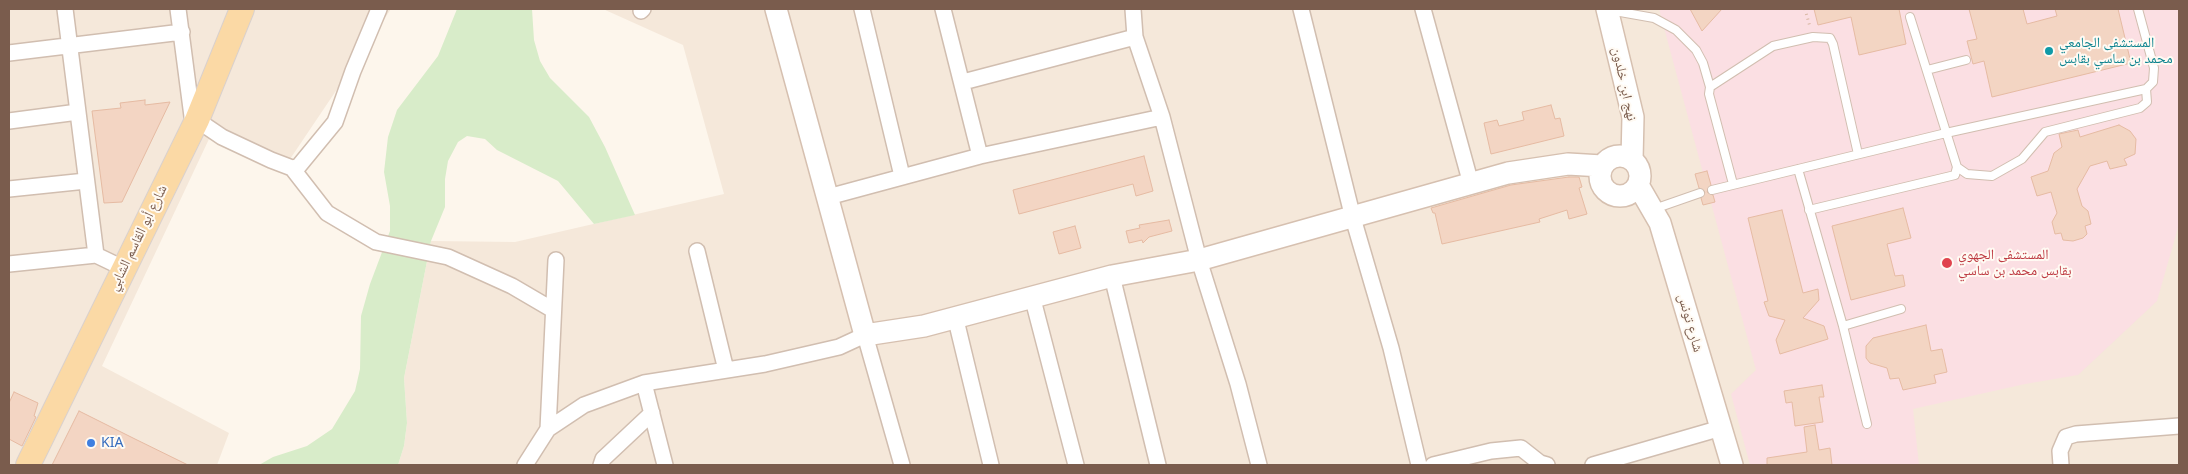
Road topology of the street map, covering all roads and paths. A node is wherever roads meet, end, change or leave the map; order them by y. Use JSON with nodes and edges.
{"nodes":[{"id":1,"x":65,"y":9,"type":"edge"},
{"id":2,"x":178,"y":9,"type":"edge"},
{"id":3,"x":242,"y":9,"type":"edge"},
{"id":4,"x":379,"y":9,"type":"edge"},
{"id":5,"x":776,"y":9,"type":"edge"},
{"id":6,"x":862,"y":9,"type":"edge"},
{"id":7,"x":943,"y":9,"type":"edge"},
{"id":8,"x":1133,"y":9,"type":"edge"},
{"id":9,"x":1301,"y":9,"type":"edge"},
{"id":10,"x":1423,"y":9,"type":"edge"},
{"id":11,"x":1607,"y":9,"type":"edge"},
{"id":12,"x":1805,"y":9,"type":"edge"},
{"id":13,"x":2138,"y":9,"type":"edge"},
{"id":14,"x":1910,"y":17,"type":"dead end"},
{"id":15,"x":182,"y":32,"type":"junction"},
{"id":16,"x":1136,"y":37,"type":"junction"},
{"id":17,"x":1813,"y":37,"type":"junction"},
{"id":18,"x":69,"y":46,"type":"junction"},
{"id":19,"x":9,"y":53,"type":"edge"},
{"id":20,"x":1966,"y":60,"type":"dead end"},
{"id":21,"x":1927,"y":70,"type":"junction"},
{"id":22,"x":963,"y":82,"type":"junction"},
{"id":23,"x":1710,"y":87,"type":"junction"},
{"id":24,"x":2146,"y":89,"type":"junction"},
{"id":25,"x":78,"y":112,"type":"junction"},
{"id":26,"x":1162,"y":117,"type":"junction"},
{"id":27,"x":9,"y":121,"type":"edge"},
{"id":28,"x":195,"y":123,"type":"junction"},
{"id":29,"x":1946,"y":133,"type":"junction"},
{"id":30,"x":1858,"y":154,"type":"junction"},
{"id":31,"x":980,"y":156,"type":"junction"},
{"id":32,"x":1632,"y":160,"type":"junction"},
{"id":33,"x":1602,"y":166,"type":"junction"},
{"id":34,"x":1956,"y":167,"type":"junction"},
{"id":35,"x":292,"y":168,"type":"junction"},
{"id":36,"x":1798,"y":169,"type":"junction"},
{"id":37,"x":902,"y":176,"type":"junction"},
{"id":38,"x":86,"y":181,"type":"junction"},
{"id":39,"x":1471,"y":184,"type":"junction"},
{"id":40,"x":1733,"y":184,"type":"junction"},
{"id":41,"x":1638,"y":185,"type":"junction"},
{"id":42,"x":9,"y":189,"type":"edge"},
{"id":43,"x":1712,"y":190,"type":"dead end"},
{"id":44,"x":1700,"y":193,"type":"dead end"},
{"id":45,"x":828,"y":197,"type":"junction"},
{"id":46,"x":1654,"y":209,"type":"junction"},
{"id":47,"x":1810,"y":210,"type":"junction"},
{"id":48,"x":1353,"y":218,"type":"junction"},
{"id":49,"x":697,"y":250,"type":"dead end"},
{"id":50,"x":96,"y":256,"type":"junction"},
{"id":51,"x":556,"y":260,"type":"dead end"},
{"id":52,"x":1199,"y":260,"type":"junction"},
{"id":53,"x":9,"y":264,"type":"edge"},
{"id":54,"x":123,"y":268,"type":"junction"},
{"id":55,"x":1112,"y":276,"type":"junction"},
{"id":56,"x":1032,"y":296,"type":"junction"},
{"id":57,"x":1901,"y":309,"type":"dead end"},
{"id":58,"x":553,"y":310,"type":"junction"},
{"id":59,"x":955,"y":316,"type":"junction"},
{"id":60,"x":1843,"y":326,"type":"junction"},
{"id":61,"x":865,"y":335,"type":"junction"},
{"id":62,"x":726,"y":370,"type":"junction"},
{"id":63,"x":644,"y":383,"type":"junction"},
{"id":64,"x":652,"y":413,"type":"junction"},
{"id":65,"x":1867,"y":424,"type":"dead end"},
{"id":66,"x":2179,"y":426,"type":"edge"},
{"id":67,"x":1721,"y":428,"type":"junction"},
{"id":68,"x":548,"y":429,"type":"junction"},
{"id":69,"x":28,"y":465,"type":"edge"},
{"id":70,"x":525,"y":465,"type":"edge"},
{"id":71,"x":601,"y":465,"type":"edge"},
{"id":72,"x":665,"y":465,"type":"edge"},
{"id":73,"x":902,"y":465,"type":"edge"},
{"id":74,"x":991,"y":465,"type":"edge"},
{"id":75,"x":1076,"y":465,"type":"edge"},
{"id":76,"x":1158,"y":465,"type":"edge"},
{"id":77,"x":1259,"y":465,"type":"edge"},
{"id":78,"x":1419,"y":465,"type":"edge"},
{"id":79,"x":1433,"y":465,"type":"edge"},
{"id":80,"x":1548,"y":465,"type":"edge"},
{"id":81,"x":1593,"y":465,"type":"edge"},
{"id":82,"x":1732,"y":465,"type":"edge"},
{"id":83,"x":2061,"y":465,"type":"edge"}],
"edges":[{"from":1,"to":18,"type":"street"},
{"from":2,"to":15,"type":"street"},
{"from":3,"to":28,"type":"main road","name":"شارع أبو القاسم الشابي"},
{"from":4,"to":35,"type":"street"},
{"from":5,"to":45,"type":"street"},
{"from":6,"to":37,"type":"street"},
{"from":7,"to":22,"type":"street"},
{"from":8,"to":16,"type":"street"},
{"from":9,"to":48,"type":"street"},
{"from":10,"to":39,"type":"street"},
{"from":11,"to":23,"type":"lane"},
{"from":11,"to":32,"type":"street","name":"نهج ابن خلدون"},
{"from":12,"to":17,"type":"path"},
{"from":13,"to":24,"type":"lane"},
{"from":14,"to":21,"type":"lane"},
{"from":15,"to":18,"type":"street"},
{"from":15,"to":28,"type":"street"},
{"from":16,"to":22,"type":"street"},
{"from":16,"to":26,"type":"street"},
{"from":17,"to":23,"type":"lane"},
{"from":17,"to":30,"type":"lane"},
{"from":18,"to":19,"type":"street"},
{"from":18,"to":25,"type":"street"},
{"from":20,"to":21,"type":"lane"},
{"from":21,"to":29,"type":"lane"},
{"from":22,"to":31,"type":"street"},
{"from":23,"to":40,"type":"lane"},
{"from":24,"to":29,"type":"lane"},
{"from":24,"to":34,"type":"lane"},
{"from":25,"to":27,"type":"street"},
{"from":25,"to":38,"type":"street"},
{"from":26,"to":31,"type":"street"},
{"from":26,"to":52,"type":"street"},
{"from":28,"to":35,"type":"street"},
{"from":28,"to":54,"type":"main road","name":"شارع أبو القاسم الشابي"},
{"from":29,"to":30,"type":"lane"},
{"from":29,"to":34,"type":"lane"},
{"from":30,"to":36,"type":"lane"},
{"from":31,"to":37,"type":"street"},
{"from":32,"to":33,"type":"street"},
{"from":32,"to":41,"type":"street"},
{"from":33,"to":39,"type":"street"},
{"from":33,"to":41,"type":"street"},
{"from":34,"to":47,"type":"lane"},
{"from":35,"to":58,"type":"street"},
{"from":36,"to":40,"type":"lane"},
{"from":36,"to":47,"type":"lane"},
{"from":37,"to":45,"type":"street"},
{"from":38,"to":42,"type":"street"},
{"from":38,"to":50,"type":"street"},
{"from":39,"to":48,"type":"street"},
{"from":40,"to":43,"type":"lane"},
{"from":41,"to":46,"type":"street","name":"شارع تونس"},
{"from":44,"to":46,"type":"lane"},
{"from":45,"to":61,"type":"street"},
{"from":46,"to":67,"type":"street","name":"شارع تونس"},
{"from":47,"to":60,"type":"lane"},
{"from":48,"to":52,"type":"street"},
{"from":48,"to":78,"type":"street"},
{"from":49,"to":62,"type":"street"},
{"from":50,"to":53,"type":"street"},
{"from":50,"to":54,"type":"street"},
{"from":51,"to":58,"type":"street"},
{"from":52,"to":55,"type":"street"},
{"from":52,"to":77,"type":"street"},
{"from":54,"to":69,"type":"main road","name":"شارع أبو القاسم الشابي"},
{"from":55,"to":56,"type":"street"},
{"from":55,"to":76,"type":"street"},
{"from":56,"to":59,"type":"street"},
{"from":56,"to":75,"type":"street"},
{"from":57,"to":60,"type":"lane"},
{"from":58,"to":68,"type":"street"},
{"from":59,"to":61,"type":"street"},
{"from":59,"to":74,"type":"street"},
{"from":60,"to":65,"type":"lane"},
{"from":61,"to":62,"type":"street"},
{"from":61,"to":73,"type":"street"},
{"from":62,"to":63,"type":"street"},
{"from":63,"to":64,"type":"street"},
{"from":63,"to":68,"type":"street"},
{"from":64,"to":71,"type":"street"},
{"from":64,"to":72,"type":"street"},
{"from":66,"to":83,"type":"street"},
{"from":67,"to":81,"type":"street"},
{"from":67,"to":82,"type":"street","name":"شارع تونس"},
{"from":68,"to":70,"type":"street"},
{"from":79,"to":80,"type":"street"}]}
